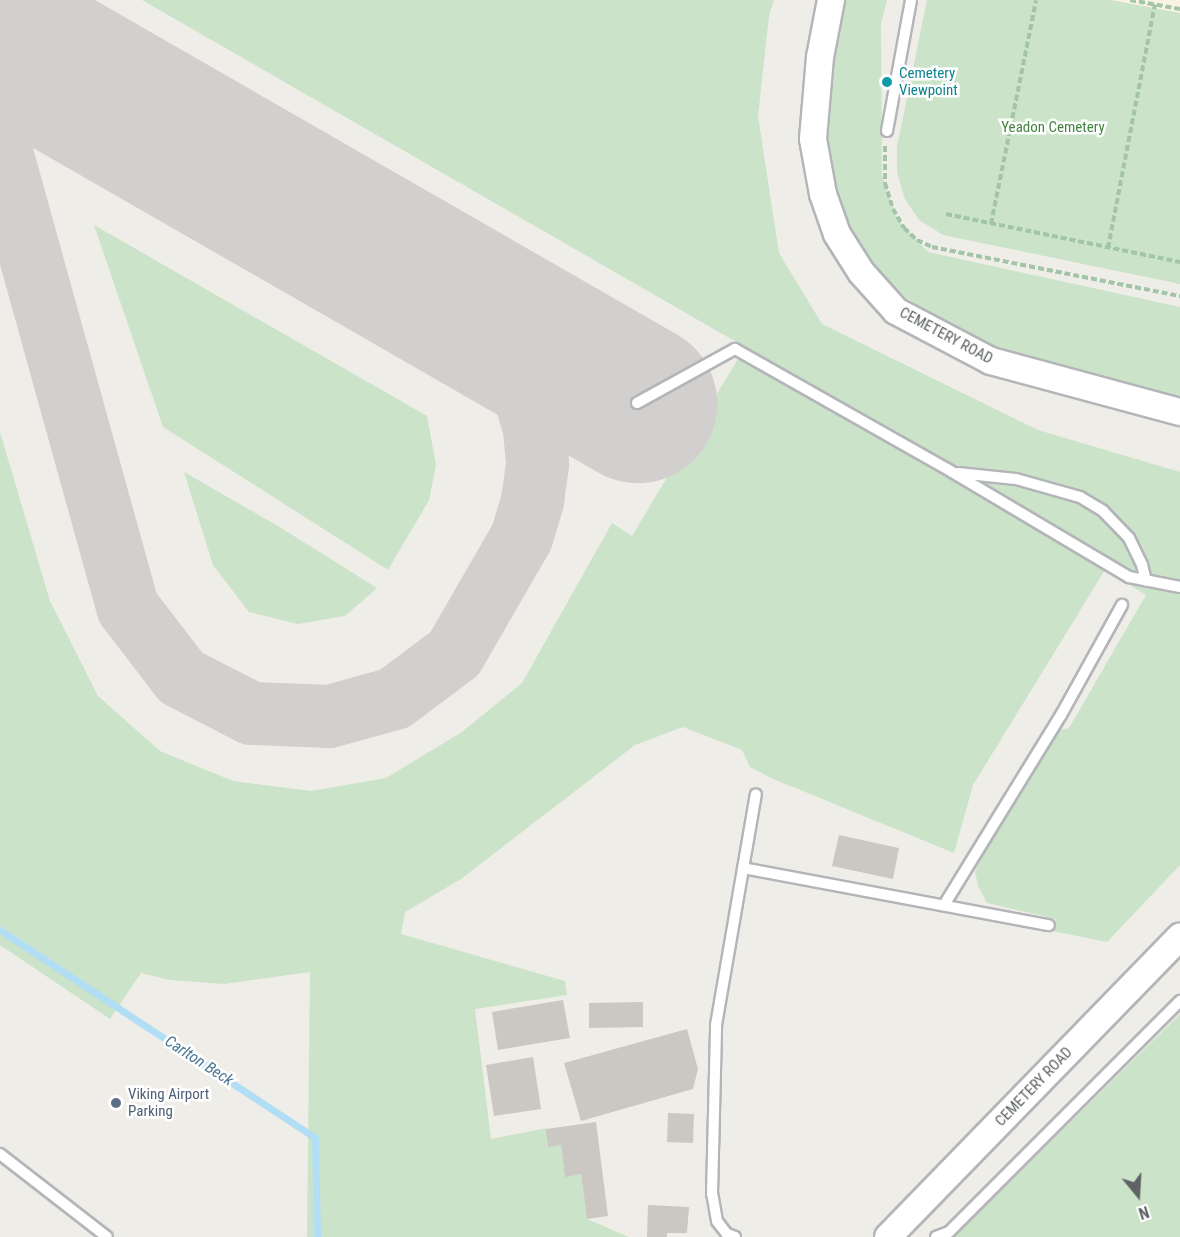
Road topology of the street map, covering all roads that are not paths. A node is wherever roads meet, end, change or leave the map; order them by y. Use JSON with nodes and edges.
{"nodes":[{"id":1,"x":831,"y":0,"type":"edge"},
{"id":2,"x":911,"y":0,"type":"edge"},
{"id":3,"x":887,"y":131,"type":"road end"},
{"id":4,"x":638,"y":403,"type":"dead end"},
{"id":5,"x":1180,"y":412,"type":"edge"},
{"id":6,"x":952,"y":472,"type":"junction"},
{"id":7,"x":1146,"y":581,"type":"junction"},
{"id":8,"x":1180,"y":587,"type":"edge"},
{"id":9,"x":1122,"y":605,"type":"dead end"},
{"id":10,"x":756,"y":794,"type":"dead end"},
{"id":11,"x":744,"y":868,"type":"junction"},
{"id":12,"x":944,"y":905,"type":"junction"},
{"id":13,"x":1049,"y":925,"type":"dead end"},
{"id":14,"x":1180,"y":937,"type":"edge"},
{"id":15,"x":1180,"y":1001,"type":"edge"},
{"id":16,"x":0,"y":1154,"type":"edge"},
{"id":17,"x":893,"y":1236,"type":"edge"},
{"id":18,"x":107,"y":1237,"type":"edge"},
{"id":19,"x":735,"y":1237,"type":"edge"},
{"id":20,"x":936,"y":1237,"type":"edge"}],
"edges":[{"from":1,"to":5,"type":"street","name":"CEMETERY ROAD"},
{"from":2,"to":3,"type":"lane"},
{"from":4,"to":6,"type":"lane"},
{"from":6,"to":7,"type":"lane"},
{"from":6,"to":7,"type":"lane"},
{"from":7,"to":8,"type":"lane"},
{"from":9,"to":12,"type":"lane"},
{"from":10,"to":11,"type":"lane"},
{"from":11,"to":12,"type":"lane"},
{"from":11,"to":19,"type":"lane"},
{"from":12,"to":13,"type":"lane"},
{"from":14,"to":17,"type":"street","name":"CEMETERY ROAD"},
{"from":15,"to":20,"type":"lane"},
{"from":16,"to":18,"type":"lane"}]}
